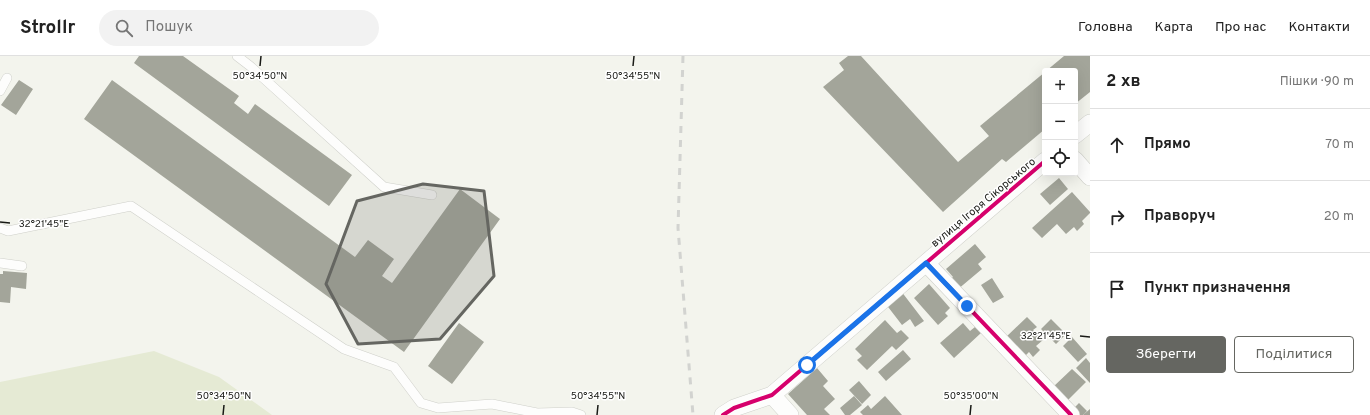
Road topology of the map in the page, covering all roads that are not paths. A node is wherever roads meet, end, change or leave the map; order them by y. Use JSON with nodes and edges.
{"nodes":[{"id":1,"x":237,"y":56,"type":"edge"},
{"id":2,"x":7,"y":78,"type":"dead end"},
{"id":3,"x":0,"y":91,"type":"edge"},
{"id":4,"x":1090,"y":122,"type":"edge"},
{"id":5,"x":1078,"y":132,"type":"edge"},
{"id":6,"x":1078,"y":163,"type":"edge"},
{"id":7,"x":1042,"y":164,"type":"edge"},
{"id":8,"x":1090,"y":177,"type":"edge"},
{"id":9,"x":432,"y":195,"type":"dead end"},
{"id":10,"x":0,"y":228,"type":"edge"},
{"id":11,"x":0,"y":263,"type":"edge"},
{"id":12,"x":926,"y":263,"type":"junction"},
{"id":13,"x":22,"y":266,"type":"dead end"},
{"id":14,"x":772,"y":395,"type":"junction"},
{"id":15,"x":580,"y":415,"type":"edge"},
{"id":16,"x":723,"y":415,"type":"edge"},
{"id":17,"x":790,"y":415,"type":"edge"},
{"id":18,"x":1071,"y":415,"type":"edge"}],
"edges":[{"from":1,"to":9,"type":"lane"},
{"from":2,"to":3,"type":"lane"},
{"from":4,"to":5,"type":"street"},
{"from":6,"to":8,"type":"street"},
{"from":7,"to":12,"type":"street","name":"вулиця Ігоря Сікорського"},
{"from":10,"to":15,"type":"lane"},
{"from":11,"to":13,"type":"lane"},
{"from":12,"to":14,"type":"street","name":"вулиця Ігоря Сікорського"},
{"from":12,"to":18,"type":"street"},
{"from":14,"to":16,"type":"street","name":"вулиця Ігоря Сікорського"},
{"from":14,"to":17,"type":"street"}]}
